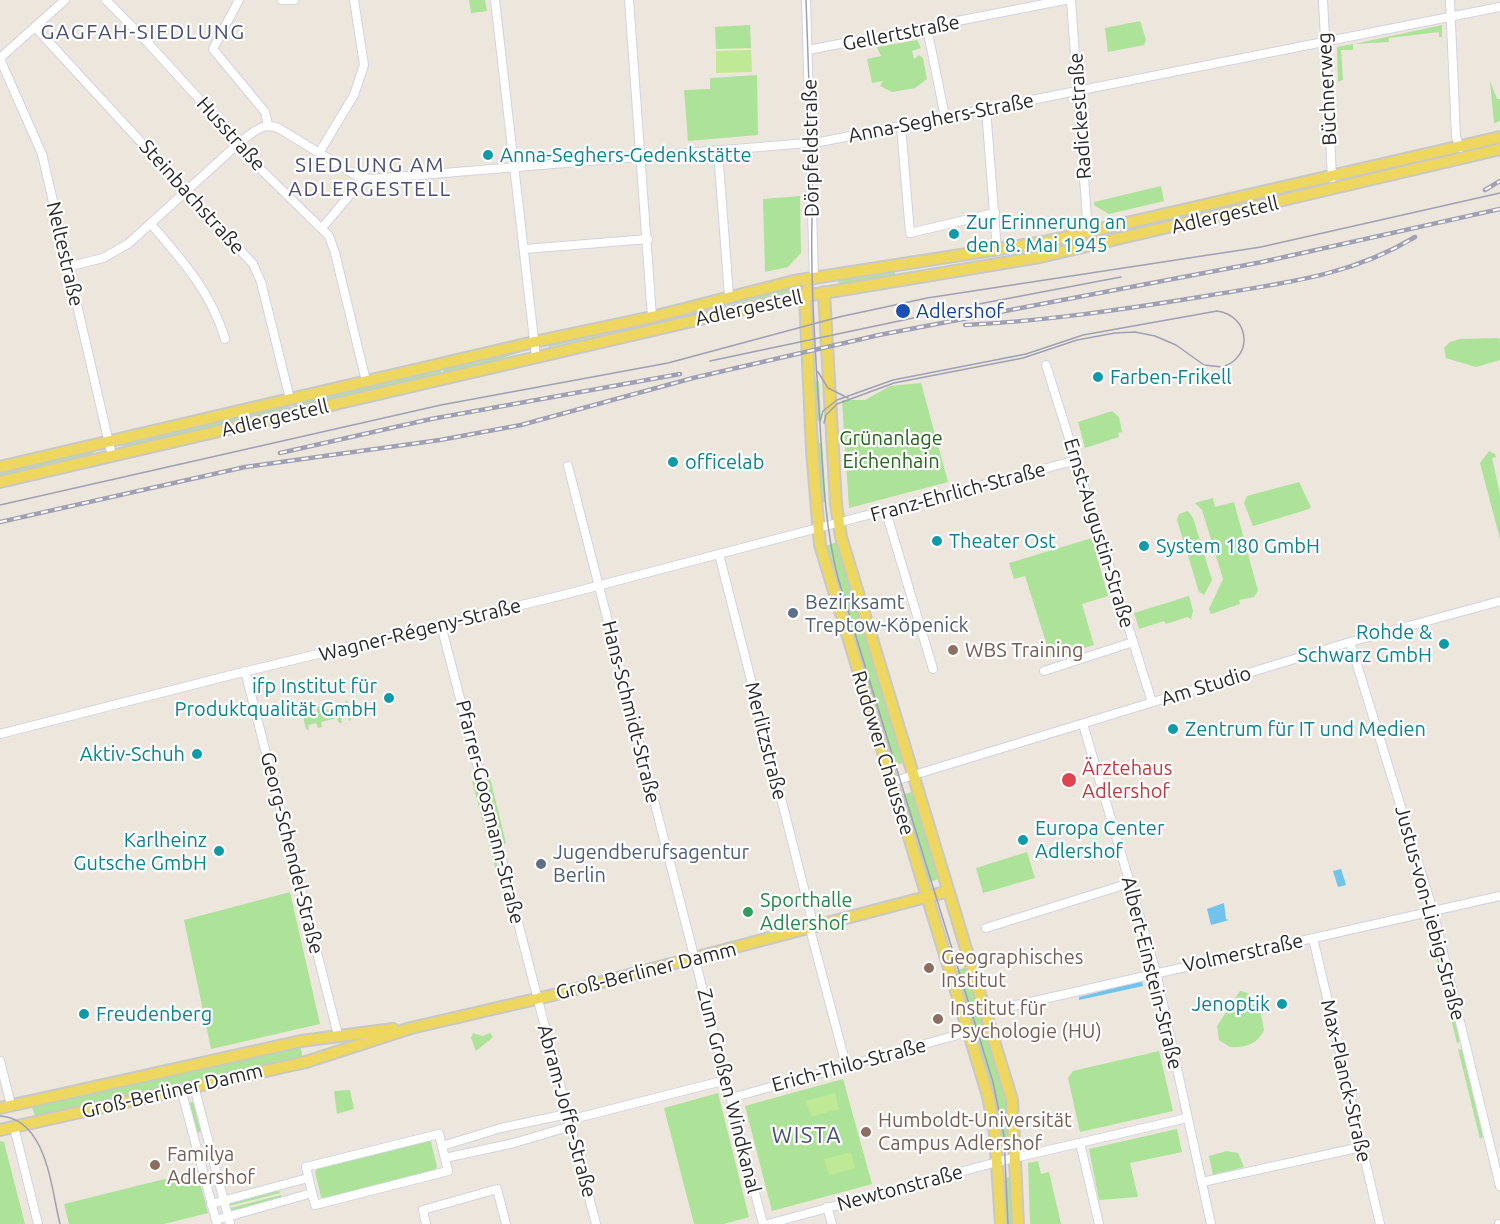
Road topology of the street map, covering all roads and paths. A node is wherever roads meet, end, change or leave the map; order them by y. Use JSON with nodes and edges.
{"nodes":[{"id":1,"x":65,"y":0,"type":"edge"},
{"id":2,"x":106,"y":0,"type":"edge"},
{"id":3,"x":239,"y":0,"type":"edge"},
{"id":4,"x":282,"y":0,"type":"edge"},
{"id":5,"x":294,"y":0,"type":"edge"},
{"id":6,"x":354,"y":0,"type":"edge"},
{"id":7,"x":495,"y":0,"type":"edge"},
{"id":8,"x":630,"y":0,"type":"edge"},
{"id":9,"x":806,"y":0,"type":"edge"},
{"id":10,"x":1065,"y":0,"type":"edge"},
{"id":11,"x":1071,"y":0,"type":"edge"},
{"id":12,"x":1323,"y":0,"type":"edge"},
{"id":13,"x":1450,"y":0,"type":"edge"},
{"id":14,"x":1500,"y":7,"type":"edge"},
{"id":15,"x":1450,"y":15,"type":"junction"},
{"id":16,"x":36,"y":28,"type":"junction"},
{"id":17,"x":927,"y":28,"type":"junction"},
{"id":18,"x":1325,"y":40,"type":"junction"},
{"id":19,"x":808,"y":50,"type":"junction"},
{"id":20,"x":0,"y":58,"type":"edge"},
{"id":21,"x":1078,"y":91,"type":"junction"},
{"id":22,"x":986,"y":110,"type":"junction"},
{"id":23,"x":945,"y":117,"type":"junction"},
{"id":24,"x":268,"y":125,"type":"junction"},
{"id":25,"x":901,"y":126,"type":"junction"},
{"id":26,"x":1500,"y":137,"type":"edge"},
{"id":27,"x":239,"y":143,"type":"junction"},
{"id":28,"x":811,"y":143,"type":"junction"},
{"id":29,"x":1500,"y":149,"type":"edge"},
{"id":30,"x":718,"y":151,"type":"junction"},
{"id":31,"x":319,"y":153,"type":"junction"},
{"id":32,"x":1461,"y":153,"type":"junction"},
{"id":33,"x":640,"y":157,"type":"junction"},
{"id":34,"x":515,"y":166,"type":"junction"},
{"id":35,"x":364,"y":178,"type":"junction"},
{"id":36,"x":1332,"y":178,"type":"junction"},
{"id":37,"x":187,"y":191,"type":"junction"},
{"id":38,"x":995,"y":213,"type":"junction"},
{"id":39,"x":151,"y":224,"type":"junction"},
{"id":40,"x":322,"y":228,"type":"junction"},
{"id":41,"x":1088,"y":232,"type":"junction"},
{"id":42,"x":648,"y":239,"type":"junction"},
{"id":43,"x":525,"y":249,"type":"junction"},
{"id":44,"x":997,"y":251,"type":"junction"},
{"id":45,"x":68,"y":267,"type":"junction"},
{"id":46,"x":814,"y":279,"type":"junction"},
{"id":47,"x":824,"y":292,"type":"junction"},
{"id":48,"x":729,"y":296,"type":"junction"},
{"id":49,"x":805,"y":296,"type":"junction"},
{"id":50,"x":652,"y":317,"type":"junction"},
{"id":51,"x":225,"y":339,"type":"dead end"},
{"id":52,"x":534,"y":342,"type":"junction"},
{"id":53,"x":536,"y":357,"type":"junction"},
{"id":54,"x":1046,"y":365,"type":"dead end"},
{"id":55,"x":366,"y":381,"type":"junction"},
{"id":56,"x":290,"y":399,"type":"junction"},
{"id":57,"x":108,"y":441,"type":"junction"},
{"id":58,"x":112,"y":456,"type":"junction"},
{"id":59,"x":1077,"y":460,"type":"junction"},
{"id":60,"x":568,"y":466,"type":"dead end"},
{"id":61,"x":0,"y":467,"type":"edge"},
{"id":62,"x":0,"y":482,"type":"edge"},
{"id":63,"x":886,"y":512,"type":"junction"},
{"id":64,"x":839,"y":523,"type":"junction"},
{"id":65,"x":817,"y":528,"type":"junction"},
{"id":66,"x":719,"y":554,"type":"junction"},
{"id":67,"x":598,"y":585,"type":"junction"},
{"id":68,"x":1500,"y":601,"type":"edge"},
{"id":69,"x":441,"y":626,"type":"junction"},
{"id":70,"x":1133,"y":642,"type":"junction"},
{"id":71,"x":1350,"y":642,"type":"junction"},
{"id":72,"x":933,"y":669,"type":"dead end"},
{"id":73,"x":245,"y":671,"type":"junction"},
{"id":74,"x":1044,"y":671,"type":"dead end"},
{"id":75,"x":1152,"y":702,"type":"junction"},
{"id":76,"x":1083,"y":724,"type":"junction"},
{"id":77,"x":0,"y":734,"type":"edge"},
{"id":78,"x":914,"y":774,"type":"junction"},
{"id":79,"x":891,"y":782,"type":"junction"},
{"id":80,"x":1130,"y":883,"type":"junction"},
{"id":81,"x":949,"y":891,"type":"junction"},
{"id":82,"x":1500,"y":896,"type":"edge"},
{"id":83,"x":927,"y":898,"type":"junction"},
{"id":84,"x":1433,"y":911,"type":"junction"},
{"id":85,"x":986,"y":928,"type":"dead end"},
{"id":86,"x":812,"y":929,"type":"junction"},
{"id":87,"x":1313,"y":938,"type":"junction"},
{"id":88,"x":696,"y":958,"type":"junction"},
{"id":89,"x":1156,"y":972,"type":"junction"},
{"id":90,"x":537,"y":998,"type":"junction"},
{"id":91,"x":986,"y":1012,"type":"junction"},
{"id":92,"x":411,"y":1028,"type":"junction"},
{"id":93,"x":968,"y":1032,"type":"junction"},
{"id":94,"x":339,"y":1035,"type":"junction"},
{"id":95,"x":341,"y":1052,"type":"junction"},
{"id":96,"x":0,"y":1061,"type":"edge"},
{"id":97,"x":846,"y":1065,"type":"junction"},
{"id":98,"x":726,"y":1080,"type":"junction"},
{"id":99,"x":194,"y":1086,"type":"junction"},
{"id":100,"x":181,"y":1089,"type":"junction"},
{"id":101,"x":731,"y":1098,"type":"junction"},
{"id":102,"x":5,"y":1106,"type":"edge"},
{"id":103,"x":1187,"y":1118,"type":"junction"},
{"id":104,"x":569,"y":1120,"type":"junction"},
{"id":105,"x":14,"y":1127,"type":"junction"},
{"id":106,"x":0,"y":1130,"type":"edge"},
{"id":107,"x":1080,"y":1143,"type":"junction"},
{"id":108,"x":442,"y":1146,"type":"junction"},
{"id":109,"x":1361,"y":1147,"type":"junction"},
{"id":110,"x":1017,"y":1157,"type":"junction"},
{"id":111,"x":445,"y":1158,"type":"junction"},
{"id":112,"x":997,"y":1162,"type":"junction"},
{"id":113,"x":308,"y":1178,"type":"junction"},
{"id":114,"x":1202,"y":1182,"type":"junction"},
{"id":115,"x":1500,"y":1186,"type":"edge"},
{"id":116,"x":312,"y":1193,"type":"junction"},
{"id":117,"x":224,"y":1200,"type":"junction"},
{"id":118,"x":211,"y":1204,"type":"junction"},
{"id":119,"x":827,"y":1208,"type":"junction"},
{"id":120,"x":228,"y":1215,"type":"junction"},
{"id":121,"x":216,"y":1222,"type":"edge"},
{"id":122,"x":38,"y":1224,"type":"edge"},
{"id":123,"x":230,"y":1224,"type":"edge"},
{"id":124,"x":426,"y":1224,"type":"edge"},
{"id":125,"x":506,"y":1224,"type":"edge"},
{"id":126,"x":596,"y":1224,"type":"edge"},
{"id":127,"x":763,"y":1224,"type":"edge"},
{"id":128,"x":768,"y":1224,"type":"edge"},
{"id":129,"x":832,"y":1224,"type":"edge"},
{"id":130,"x":1000,"y":1224,"type":"edge"},
{"id":131,"x":1018,"y":1224,"type":"edge"},
{"id":132,"x":1099,"y":1224,"type":"edge"},
{"id":133,"x":1211,"y":1224,"type":"edge"},
{"id":134,"x":1380,"y":1224,"type":"edge"}],
"edges":[{"from":1,"to":16,"type":"street"},
{"from":2,"to":27,"type":"street","name":"Husstraße"},
{"from":3,"to":24,"type":"street"},
{"from":4,"to":5,"type":"street"},
{"from":6,"to":31,"type":"street"},
{"from":7,"to":34,"type":"street"},
{"from":8,"to":33,"type":"street"},
{"from":9,"to":19,"type":"street","name":"Dörpfeldstraße"},
{"from":10,"to":17,"type":"street","name":"Gellertstraße"},
{"from":11,"to":21,"type":"street","name":"Radickestraße"},
{"from":12,"to":18,"type":"street","name":"Büchnerweg"},
{"from":13,"to":15,"type":"street"},
{"from":14,"to":15,"type":"street","name":"Anna-Seghers-Straße"},
{"from":15,"to":18,"type":"street","name":"Anna-Seghers-Straße"},
{"from":15,"to":32,"type":"street"},
{"from":16,"to":20,"type":"street"},
{"from":16,"to":37,"type":"street","name":"Steinbachstraße"},
{"from":17,"to":19,"type":"street","name":"Gellertstraße"},
{"from":17,"to":23,"type":"street"},
{"from":18,"to":21,"type":"street","name":"Anna-Seghers-Straße"},
{"from":18,"to":36,"type":"street","name":"Büchnerweg"},
{"from":19,"to":28,"type":"street","name":"Dörpfeldstraße"},
{"from":20,"to":45,"type":"street","name":"Neltestraße"},
{"from":21,"to":22,"type":"street","name":"Anna-Seghers-Straße"},
{"from":21,"to":41,"type":"street","name":"Radickestraße"},
{"from":22,"to":23,"type":"street","name":"Anna-Seghers-Straße"},
{"from":22,"to":38,"type":"street"},
{"from":23,"to":25,"type":"street","name":"Anna-Seghers-Straße"},
{"from":24,"to":27,"type":"street"},
{"from":24,"to":31,"type":"street"},
{"from":25,"to":28,"type":"street","name":"Anna-Seghers-Straße"},
{"from":25,"to":38,"type":"street"},
{"from":26,"to":32,"type":"main road","name":"Adlergestell"},
{"from":27,"to":37,"type":"street"},
{"from":27,"to":40,"type":"street","name":"Husstraße"},
{"from":28,"to":30,"type":"street","name":"Anna-Seghers-Straße"},
{"from":28,"to":46,"type":"street","name":"Dörpfeldstraße"},
{"from":29,"to":32,"type":"main road","name":"Adlergestell"},
{"from":30,"to":33,"type":"street","name":"Anna-Seghers-Straße"},
{"from":30,"to":48,"type":"street"},
{"from":31,"to":35,"type":"street"},
{"from":32,"to":36,"type":"main road","name":"Adlergestell"},
{"from":32,"to":47,"type":"main road","name":"Adlergestell"},
{"from":33,"to":34,"type":"street","name":"Anna-Seghers-Straße"},
{"from":33,"to":42,"type":"street"},
{"from":34,"to":35,"type":"street","name":"Anna-Seghers-Straße"},
{"from":34,"to":43,"type":"street"},
{"from":35,"to":40,"type":"street"},
{"from":36,"to":41,"type":"main road","name":"Adlergestell"},
{"from":37,"to":39,"type":"street"},
{"from":37,"to":56,"type":"street","name":"Steinbachstraße"},
{"from":38,"to":44,"type":"street"},
{"from":39,"to":45,"type":"street"},
{"from":39,"to":51,"type":"street"},
{"from":40,"to":55,"type":"street","name":"Husstraße"},
{"from":41,"to":44,"type":"main road","name":"Adlergestell"},
{"from":42,"to":43,"type":"street"},
{"from":42,"to":50,"type":"street"},
{"from":43,"to":52,"type":"street"},
{"from":44,"to":46,"type":"main road","name":"Adlergestell"},
{"from":45,"to":57,"type":"street","name":"Neltestraße"},
{"from":46,"to":47,"type":"main road"},
{"from":46,"to":48,"type":"main road","name":"Adlergestell"},
{"from":46,"to":49,"type":"main road"},
{"from":47,"to":49,"type":"main road","name":"Adlergestell"},
{"from":47,"to":64,"type":"main road","name":"Rudower Chaussee"},
{"from":48,"to":50,"type":"main road","name":"Adlergestell"},
{"from":49,"to":53,"type":"main road","name":"Adlergestell"},
{"from":49,"to":65,"type":"main road","name":"Rudower Chaussee"},
{"from":50,"to":52,"type":"main road","name":"Adlergestell"},
{"from":52,"to":53,"type":"street"},
{"from":52,"to":55,"type":"main road","name":"Adlergestell"},
{"from":53,"to":58,"type":"main road","name":"Adlergestell"},
{"from":54,"to":59,"type":"street","name":"Ernst-Augustin-Straße"},
{"from":55,"to":56,"type":"main road","name":"Adlergestell"},
{"from":56,"to":57,"type":"main road","name":"Adlergestell"},
{"from":57,"to":58,"type":"street","name":"Neltestraße"},
{"from":57,"to":61,"type":"main road","name":"Adlergestell"},
{"from":58,"to":62,"type":"main road","name":"Adlergestell"},
{"from":59,"to":63,"type":"street","name":"Franz-Ehrlich-Straße"},
{"from":59,"to":70,"type":"street","name":"Ernst-Augustin-Straße"},
{"from":60,"to":67,"type":"street","name":"Hans-Schmidt-Straße"},
{"from":63,"to":64,"type":"street","name":"Franz-Ehrlich-Straße"},
{"from":63,"to":72,"type":"street"},
{"from":64,"to":65,"type":"street","name":"Wagner-Régeny-Straße"},
{"from":64,"to":78,"type":"main road","name":"Rudower Chaussee"},
{"from":65,"to":66,"type":"street","name":"Wagner-Régeny-Straße"},
{"from":65,"to":79,"type":"main road","name":"Rudower Chaussee"},
{"from":66,"to":67,"type":"street","name":"Wagner-Régeny-Straße"},
{"from":66,"to":86,"type":"street","name":"Merlitzstraße"},
{"from":67,"to":69,"type":"street","name":"Wagner-Régeny-Straße"},
{"from":67,"to":88,"type":"street","name":"Hans-Schmidt-Straße"},
{"from":68,"to":71,"type":"street","name":"Am Studio"},
{"from":69,"to":73,"type":"street","name":"Wagner-Régeny-Straße"},
{"from":69,"to":90,"type":"street","name":"Pfarrer-Goosmann-Straße"},
{"from":70,"to":74,"type":"street"},
{"from":70,"to":75,"type":"street","name":"Ernst-Augustin-Straße"},
{"from":71,"to":75,"type":"street","name":"Am Studio"},
{"from":71,"to":84,"type":"street","name":"Justus-von-Liebig-Straße"},
{"from":73,"to":77,"type":"street","name":"Wagner-Régeny-Straße"},
{"from":73,"to":94,"type":"street","name":"Georg-Schendel-Straße"},
{"from":75,"to":76,"type":"street","name":"Am Studio"},
{"from":76,"to":78,"type":"street","name":"Am Studio"},
{"from":76,"to":80,"type":"street","name":"Albert-Einstein-Straße"},
{"from":78,"to":79,"type":"street","name":"Am Studio"},
{"from":78,"to":81,"type":"main road","name":"Rudower Chaussee"},
{"from":79,"to":83,"type":"main road","name":"Rudower Chaussee"},
{"from":80,"to":85,"type":"street"},
{"from":80,"to":89,"type":"street","name":"Albert-Einstein-Straße"},
{"from":81,"to":83,"type":"main road","name":"Groß-Berliner Damm"},
{"from":81,"to":91,"type":"main road","name":"Rudower Chaussee"},
{"from":82,"to":84,"type":"street","name":"Volmerstraße"},
{"from":83,"to":86,"type":"main road","name":"Groß-Berliner Damm"},
{"from":83,"to":93,"type":"main road","name":"Rudower Chaussee"},
{"from":84,"to":87,"type":"street","name":"Volmerstraße"},
{"from":84,"to":115,"type":"street","name":"Justus-von-Liebig-Straße"},
{"from":86,"to":88,"type":"main road","name":"Groß-Berliner Damm"},
{"from":86,"to":97,"type":"street","name":"Merlitzstraße"},
{"from":87,"to":89,"type":"street","name":"Volmerstraße"},
{"from":87,"to":109,"type":"street","name":"Max-Planck-Straße"},
{"from":88,"to":90,"type":"main road","name":"Groß-Berliner Damm"},
{"from":88,"to":98,"type":"street","name":"Zum Großen Windkanal"},
{"from":89,"to":91,"type":"street","name":"Volmerstraße"},
{"from":89,"to":103,"type":"street","name":"Albert-Einstein-Straße"},
{"from":90,"to":92,"type":"main road","name":"Groß-Berliner Damm"},
{"from":90,"to":104,"type":"street","name":"Abram-Joffe-Straße"},
{"from":91,"to":110,"type":"main road","name":"Rudower Chaussee"},
{"from":92,"to":94,"type":"main road","name":"Groß-Berliner Damm"},
{"from":92,"to":95,"type":"main road","name":"Groß-Berliner Damm"},
{"from":93,"to":97,"type":"street","name":"Erich-Thilo-Straße"},
{"from":93,"to":112,"type":"main road","name":"Rudower Chaussee"},
{"from":94,"to":95,"type":"main road"},
{"from":94,"to":102,"type":"main road","name":"Groß-Berliner Damm"},
{"from":95,"to":99,"type":"main road","name":"Groß-Berliner Damm"},
{"from":96,"to":102,"type":"street"},
{"from":97,"to":101,"type":"street","name":"Erich-Thilo-Straße"},
{"from":98,"to":101,"type":"street","name":"Zum Großen Windkanal"},
{"from":98,"to":104,"type":"street"},
{"from":99,"to":100,"type":"main road","name":"Groß-Berliner Damm"},
{"from":99,"to":117,"type":"street"},
{"from":100,"to":105,"type":"main road","name":"Groß-Berliner Damm"},
{"from":100,"to":118,"type":"street"},
{"from":101,"to":127,"type":"street","name":"Zum Großen Windkanal"},
{"from":102,"to":105,"type":"main road"},
{"from":103,"to":107,"type":"street","name":"Newtonstraße"},
{"from":103,"to":114,"type":"street","name":"Albert-Einstein-Straße"},
{"from":104,"to":108,"type":"street"},
{"from":104,"to":111,"type":"street"},
{"from":104,"to":126,"type":"street","name":"Abram-Joffe-Straße"},
{"from":105,"to":106,"type":"main road","name":"Groß-Berliner Damm"},
{"from":105,"to":122,"type":"street"},
{"from":107,"to":110,"type":"street","name":"Newtonstraße"},
{"from":107,"to":132,"type":"street"},
{"from":108,"to":111,"type":"street"},
{"from":108,"to":113,"type":"street"},
{"from":109,"to":114,"type":"street"},
{"from":109,"to":134,"type":"street","name":"Max-Planck-Straße"},
{"from":110,"to":112,"type":"street","name":"Newtonstraße"},
{"from":110,"to":131,"type":"main road","name":"Rudower Chaussee"},
{"from":111,"to":116,"type":"street"},
{"from":112,"to":119,"type":"street","name":"Newtonstraße"},
{"from":112,"to":130,"type":"main road","name":"Rudower Chaussee"},
{"from":113,"to":116,"type":"street"},
{"from":113,"to":117,"type":"street"},
{"from":114,"to":133,"type":"street","name":"Albert-Einstein-Straße"},
{"from":116,"to":120,"type":"street"},
{"from":117,"to":118,"type":"street"},
{"from":117,"to":120,"type":"street"},
{"from":118,"to":121,"type":"street"},
{"from":119,"to":128,"type":"street","name":"Newtonstraße"},
{"from":119,"to":129,"type":"street"},
{"from":120,"to":121,"type":"street"},
{"from":120,"to":123,"type":"street"},
{"from":124,"to":125,"type":"street"}]}
